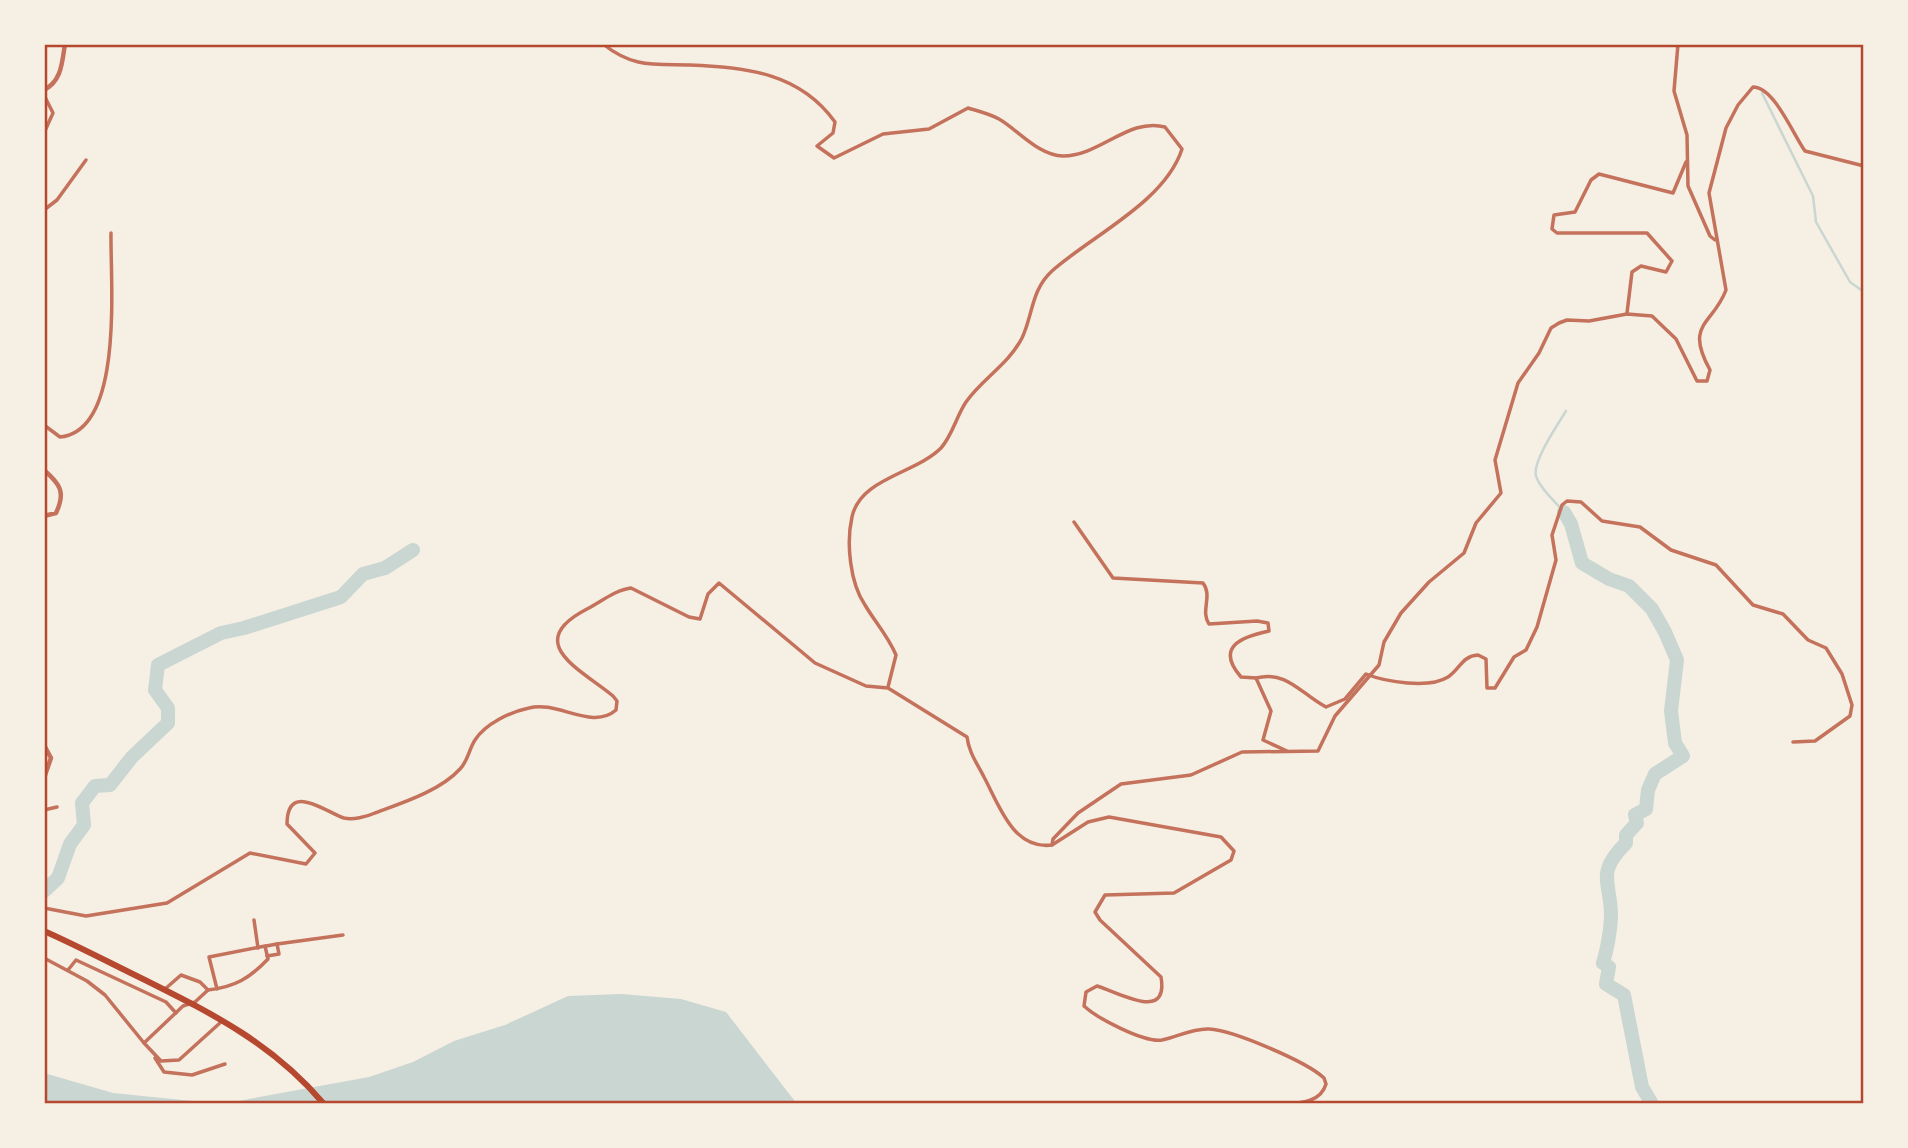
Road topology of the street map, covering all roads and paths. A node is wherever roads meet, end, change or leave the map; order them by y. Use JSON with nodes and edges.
{"nodes":[{"id":1,"x":65,"y":44,"type":"edge"},
{"id":2,"x":603,"y":44,"type":"edge"},
{"id":3,"x":1678,"y":44,"type":"edge"},
{"id":4,"x":44,"y":92,"type":"edge"},
{"id":5,"x":44,"y":133,"type":"edge"},
{"id":6,"x":86,"y":160,"type":"dead end"},
{"id":7,"x":1686,"y":162,"type":"junction"},
{"id":8,"x":1864,"y":166,"type":"edge"},
{"id":9,"x":44,"y":210,"type":"edge"},
{"id":10,"x":111,"y":233,"type":"dead end"},
{"id":11,"x":1715,"y":240,"type":"junction"},
{"id":12,"x":1627,"y":314,"type":"junction"},
{"id":13,"x":44,"y":425,"type":"edge"},
{"id":14,"x":44,"y":470,"type":"edge"},
{"id":15,"x":44,"y":516,"type":"edge"},
{"id":16,"x":1074,"y":522,"type":"dead end"},
{"id":17,"x":1372,"y":676,"type":"junction"},
{"id":18,"x":1256,"y":678,"type":"junction"},
{"id":19,"x":888,"y":688,"type":"junction"},
{"id":20,"x":1793,"y":742,"type":"dead end"},
{"id":21,"x":44,"y":745,"type":"edge"},
{"id":22,"x":1289,"y":752,"type":"junction"},
{"id":23,"x":44,"y":778,"type":"edge"},
{"id":24,"x":57,"y":807,"type":"dead end"},
{"id":25,"x":44,"y":810,"type":"edge"},
{"id":26,"x":1052,"y":845,"type":"junction"},
{"id":27,"x":44,"y":908,"type":"edge"},
{"id":28,"x":254,"y":920,"type":"dead end"},
{"id":29,"x":44,"y":931,"type":"edge"},
{"id":30,"x":343,"y":935,"type":"dead end"},
{"id":31,"x":277,"y":944,"type":"junction"},
{"id":32,"x":265,"y":946,"type":"junction"},
{"id":33,"x":258,"y":948,"type":"junction"},
{"id":34,"x":267,"y":956,"type":"junction"},
{"id":35,"x":44,"y":958,"type":"edge"},
{"id":36,"x":68,"y":971,"type":"junction"},
{"id":37,"x":217,"y":989,"type":"junction"},
{"id":38,"x":165,"y":990,"type":"junction"},
{"id":39,"x":208,"y":990,"type":"junction"},
{"id":40,"x":176,"y":1013,"type":"junction"},
{"id":41,"x":223,"y":1020,"type":"junction"},
{"id":42,"x":144,"y":1043,"type":"junction"},
{"id":43,"x":154,"y":1056,"type":"junction"},
{"id":44,"x":225,"y":1064,"type":"dead end"},
{"id":45,"x":324,"y":1104,"type":"edge"},
{"id":46,"x":1286,"y":1104,"type":"edge"}],
"edges":[{"from":1,"to":4,"type":"street"},
{"from":2,"to":19,"type":"street"},
{"from":3,"to":7,"type":"street"},
{"from":4,"to":5,"type":"street"},
{"from":6,"to":9,"type":"street"},
{"from":7,"to":11,"type":"street"},
{"from":7,"to":12,"type":"street"},
{"from":8,"to":11,"type":"street"},
{"from":10,"to":13,"type":"street"},
{"from":11,"to":12,"type":"street"},
{"from":12,"to":17,"type":"street"},
{"from":14,"to":15,"type":"street"},
{"from":16,"to":18,"type":"street"},
{"from":17,"to":18,"type":"street"},
{"from":17,"to":20,"type":"street"},
{"from":17,"to":22,"type":"street"},
{"from":18,"to":22,"type":"street"},
{"from":19,"to":26,"type":"street"},
{"from":19,"to":27,"type":"street"},
{"from":21,"to":23,"type":"street"},
{"from":22,"to":26,"type":"street"},
{"from":24,"to":25,"type":"street"},
{"from":26,"to":46,"type":"street"},
{"from":28,"to":33,"type":"street"},
{"from":29,"to":38,"type":"highway"},
{"from":30,"to":31,"type":"street"},
{"from":31,"to":32,"type":"street"},
{"from":31,"to":34,"type":"street"},
{"from":32,"to":33,"type":"street"},
{"from":32,"to":34,"type":"street"},
{"from":33,"to":37,"type":"street"},
{"from":34,"to":37,"type":"street"},
{"from":35,"to":36,"type":"street"},
{"from":36,"to":40,"type":"street"},
{"from":36,"to":42,"type":"street"},
{"from":37,"to":39,"type":"street"},
{"from":38,"to":39,"type":"street"},
{"from":38,"to":41,"type":"highway"},
{"from":39,"to":40,"type":"street"},
{"from":40,"to":42,"type":"street"},
{"from":41,"to":43,"type":"street"},
{"from":41,"to":45,"type":"highway"},
{"from":42,"to":43,"type":"street"},
{"from":43,"to":44,"type":"street"}]}
